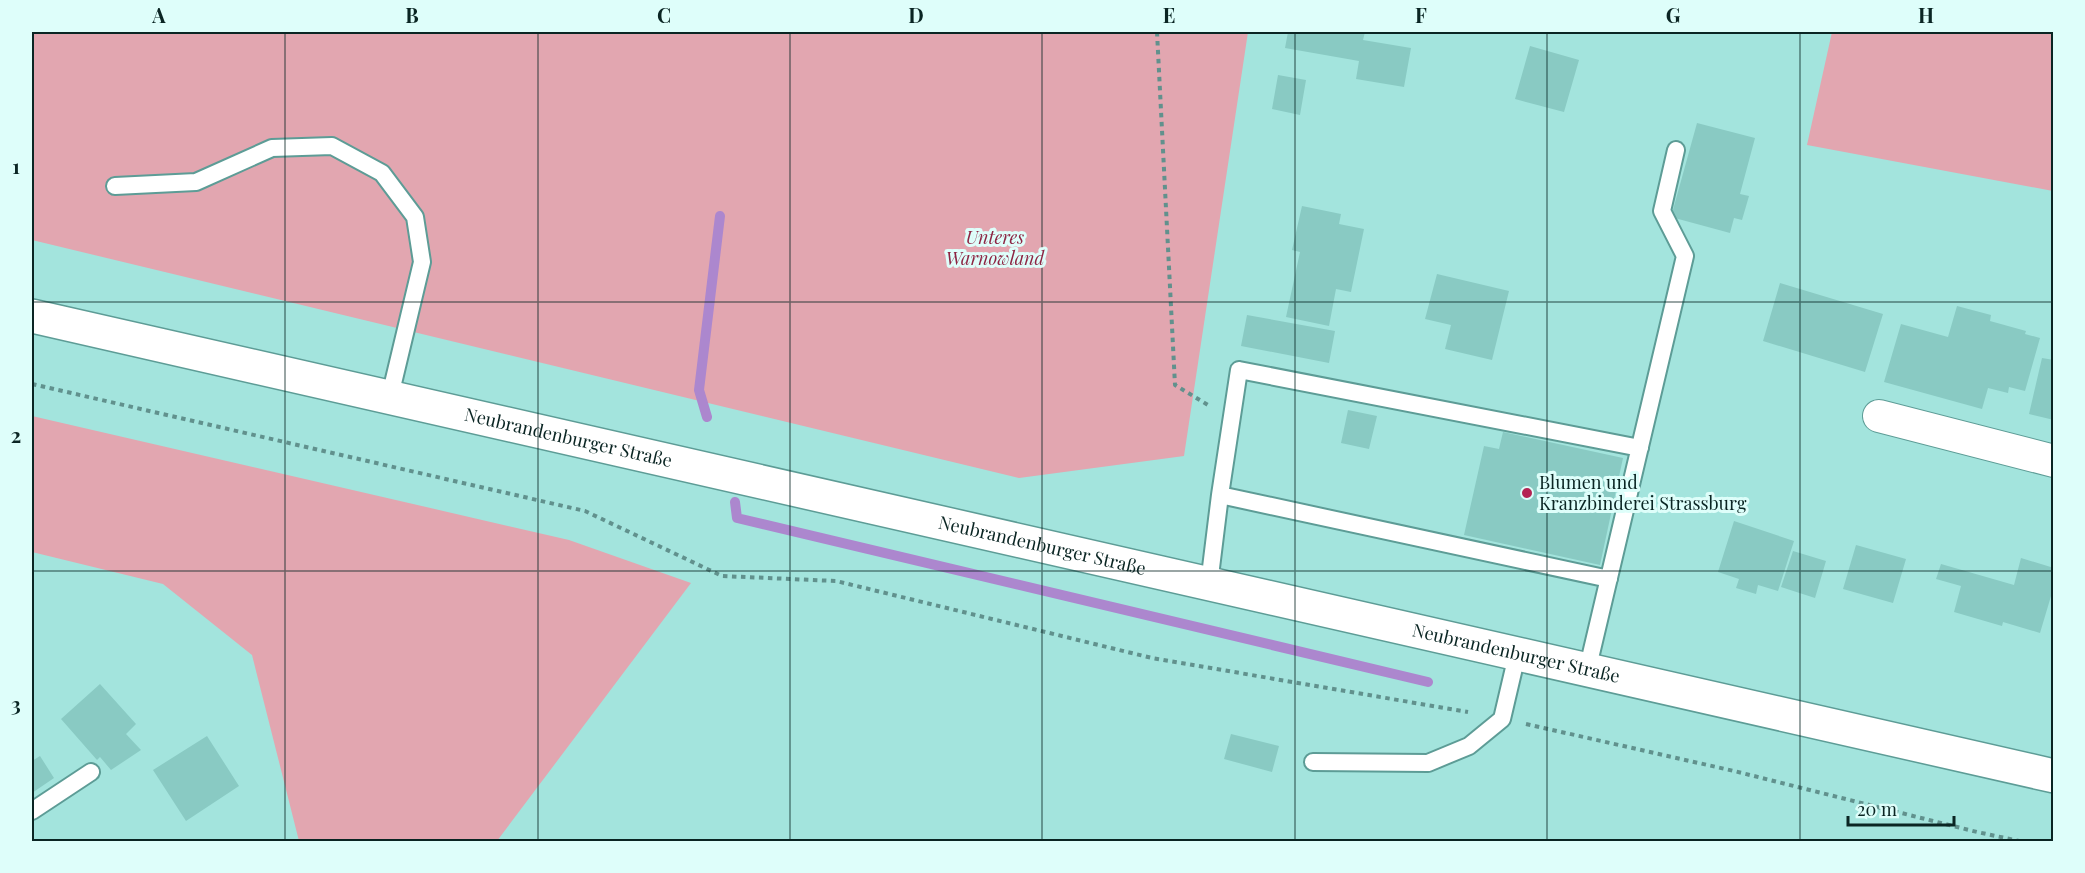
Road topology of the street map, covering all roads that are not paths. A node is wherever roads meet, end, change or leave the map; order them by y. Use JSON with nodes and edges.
{"nodes":[{"id":1,"x":1676,"y":150,"type":"dead end"},
{"id":2,"x":115,"y":186,"type":"dead end"},
{"id":3,"x":32,"y":316,"type":"edge"},
{"id":4,"x":390,"y":396,"type":"junction"},
{"id":5,"x":1879,"y":416,"type":"dead end"},
{"id":6,"x":1640,"y":448,"type":"junction"},
{"id":7,"x":2054,"y":461,"type":"edge"},
{"id":8,"x":1220,"y":495,"type":"junction"},
{"id":9,"x":1609,"y":579,"type":"junction"},
{"id":10,"x":1209,"y":584,"type":"junction"},
{"id":11,"x":1517,"y":655,"type":"junction"},
{"id":12,"x":1587,"y":671,"type":"junction"},
{"id":13,"x":1313,"y":762,"type":"dead end"},
{"id":14,"x":91,"y":772,"type":"dead end"},
{"id":15,"x":2054,"y":776,"type":"edge"},
{"id":16,"x":32,"y":812,"type":"edge"}],
"edges":[{"from":1,"to":6,"type":"lane"},
{"from":2,"to":4,"type":"lane"},
{"from":3,"to":4,"type":"main road","name":"Neubrandenburger Straße"},
{"from":4,"to":10,"type":"main road","name":"Neubrandenburger Straße"},
{"from":5,"to":7,"type":"street"},
{"from":6,"to":8,"type":"lane"},
{"from":6,"to":9,"type":"lane"},
{"from":8,"to":9,"type":"lane"},
{"from":8,"to":10,"type":"lane"},
{"from":9,"to":12,"type":"lane"},
{"from":10,"to":11,"type":"main road","name":"Neubrandenburger Straße"},
{"from":11,"to":12,"type":"main road","name":"Neubrandenburger Straße"},
{"from":11,"to":13,"type":"lane"},
{"from":12,"to":15,"type":"main road","name":"Neubrandenburger Straße"},
{"from":14,"to":16,"type":"lane"}]}
